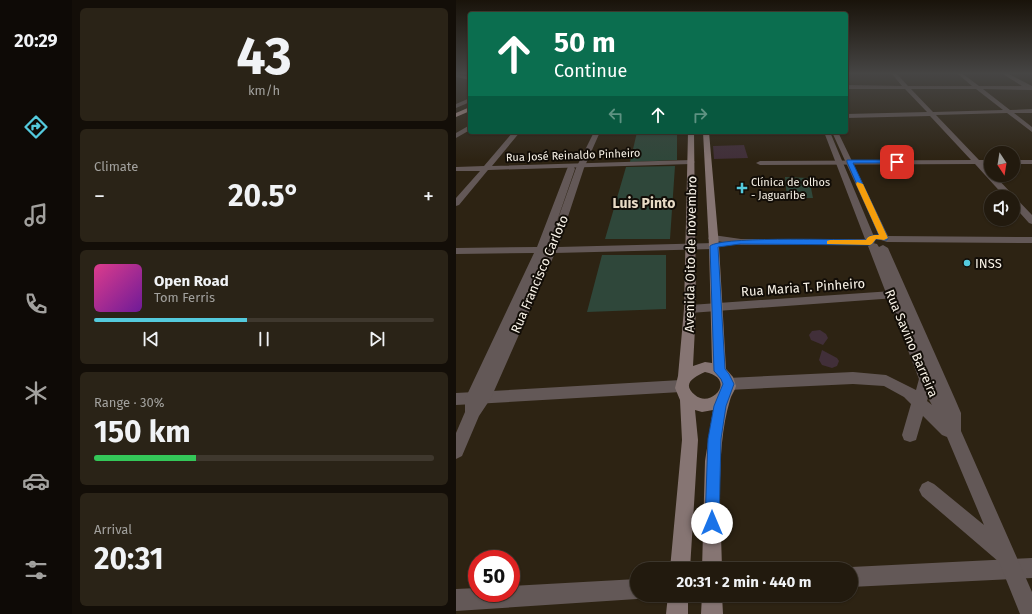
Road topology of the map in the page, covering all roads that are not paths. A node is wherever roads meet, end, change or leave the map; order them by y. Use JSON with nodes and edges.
{"nodes":[{"id":1,"x":921,"y":103,"type":"edge"},
{"id":2,"x":997,"y":103,"type":"edge"},
{"id":3,"x":468,"y":110,"type":"edge"},
{"id":4,"x":1032,"y":111,"type":"edge"},
{"id":5,"x":1009,"y":112,"type":"junction"},
{"id":6,"x":932,"y":114,"type":"junction"},
{"id":7,"x":456,"y":115,"type":"edge"},
{"id":8,"x":848,"y":116,"type":"edge"},
{"id":9,"x":468,"y":123,"type":"edge"},
{"id":10,"x":468,"y":128,"type":"edge"},
{"id":11,"x":1032,"y":130,"type":"edge"},
{"id":12,"x":456,"y":131,"type":"edge"},
{"id":13,"x":515,"y":134,"type":"edge"},
{"id":14,"x":692,"y":134,"type":"edge"},
{"id":15,"x":705,"y":134,"type":"edge"},
{"id":16,"x":456,"y":136,"type":"edge"},
{"id":17,"x":833,"y":136,"type":"edge"},
{"id":18,"x":588,"y":139,"type":"edge"},
{"id":19,"x":698,"y":157,"type":"junction"},
{"id":20,"x":840,"y":162,"type":"junction"},
{"id":21,"x":849,"y":162,"type":"junction"},
{"id":22,"x":977,"y":162,"type":"junction"},
{"id":23,"x":984,"y":162,"type":"edge"},
{"id":24,"x":1020,"y":162,"type":"edge"},
{"id":25,"x":1032,"y":162,"type":"edge"},
{"id":26,"x":760,"y":163,"type":"dead end"},
{"id":27,"x":577,"y":166,"type":"junction"},
{"id":28,"x":486,"y":168,"type":"junction"},
{"id":29,"x":456,"y":169,"type":"edge"},
{"id":30,"x":1003,"y":190,"type":"edge"},
{"id":31,"x":456,"y":202,"type":"edge"},
{"id":32,"x":1020,"y":208,"type":"edge"},
{"id":33,"x":1032,"y":221,"type":"edge"},
{"id":34,"x":1032,"y":240,"type":"edge"},
{"id":35,"x":714,"y":242,"type":"junction"},
{"id":36,"x":879,"y":243,"type":"junction"},
{"id":37,"x":456,"y":244,"type":"edge"},
{"id":38,"x":691,"y":244,"type":"junction"},
{"id":39,"x":548,"y":246,"type":"junction"},
{"id":40,"x":1032,"y":249,"type":"edge"},
{"id":41,"x":456,"y":250,"type":"edge"},
{"id":42,"x":892,"y":295,"type":"junction"},
{"id":43,"x":716,"y":308,"type":"junction"},
{"id":44,"x":690,"y":309,"type":"junction"},
{"id":45,"x":719,"y":371,"type":"junction"},
{"id":46,"x":926,"y":379,"type":"junction"},
{"id":47,"x":685,"y":387,"type":"junction"},
{"id":48,"x":725,"y":391,"type":"junction"},
{"id":49,"x":456,"y":400,"type":"edge"},
{"id":50,"x":920,"y":402,"type":"junction"},
{"id":51,"x":476,"y":403,"type":"junction"},
{"id":52,"x":910,"y":435,"type":"dead end"},
{"id":53,"x":956,"y":438,"type":"junction"},
{"id":54,"x":456,"y":451,"type":"edge"},
{"id":55,"x":928,"y":490,"type":"dead end"},
{"id":56,"x":681,"y":562,"type":"edge"},
{"id":57,"x":712,"y":562,"type":"edge"},
{"id":58,"x":1009,"y":562,"type":"junction"},
{"id":59,"x":1032,"y":568,"type":"edge"},
{"id":60,"x":858,"y":576,"type":"edge"},
{"id":61,"x":630,"y":589,"type":"edge"},
{"id":62,"x":456,"y":600,"type":"edge"},
{"id":63,"x":678,"y":602,"type":"edge"},
{"id":64,"x":712,"y":602,"type":"edge"},
{"id":65,"x":677,"y":614,"type":"edge"},
{"id":66,"x":712,"y":614,"type":"edge"},
{"id":67,"x":1031,"y":614,"type":"edge"}],
"edges":[{"from":1,"to":6,"type":"street"},
{"from":2,"to":5,"type":"street"},
{"from":3,"to":7,"type":"highway"},
{"from":4,"to":5,"type":"street"},
{"from":5,"to":6,"type":"street"},
{"from":5,"to":11,"type":"street"},
{"from":6,"to":8,"type":"street"},
{"from":6,"to":22,"type":"street"},
{"from":9,"to":12,"type":"street"},
{"from":10,"to":16,"type":"street"},
{"from":13,"to":28,"type":"street"},
{"from":14,"to":19,"type":"main road","name":"Avenida Oito de novembro"},
{"from":15,"to":19,"type":"main road","name":"Avenida Oito de novembro"},
{"from":17,"to":20,"type":"street"},
{"from":17,"to":21,"type":"street"},
{"from":18,"to":27,"type":"street","name":"Rua Francisco Carloto"},
{"from":19,"to":27,"type":"street","name":"Rua José Reinaldo Pinheiro"},
{"from":19,"to":35,"type":"main road","name":"Avenida Oito de novembro"},
{"from":19,"to":38,"type":"main road","name":"Avenida Oito de novembro"},
{"from":20,"to":21,"type":"street"},
{"from":20,"to":26,"type":"street"},
{"from":20,"to":36,"type":"street"},
{"from":21,"to":22,"type":"street"},
{"from":21,"to":36,"type":"street"},
{"from":22,"to":23,"type":"street"},
{"from":22,"to":30,"type":"street"},
{"from":24,"to":25,"type":"street"},
{"from":27,"to":28,"type":"street","name":"Rua José Reinaldo Pinheiro"},
{"from":27,"to":39,"type":"street","name":"Rua Francisco Carloto"},
{"from":28,"to":29,"type":"street","name":"Rua José Reinaldo Pinheiro"},
{"from":28,"to":31,"type":"street"},
{"from":32,"to":33,"type":"street"},
{"from":34,"to":36,"type":"street"},
{"from":35,"to":36,"type":"street"},
{"from":35,"to":38,"type":"street"},
{"from":35,"to":43,"type":"main road","name":"Avenida Oito de novembro"},
{"from":36,"to":40,"type":"street"},
{"from":36,"to":42,"type":"street","name":"Rua Savino Barreira"},
{"from":36,"to":53,"type":"street","name":"Rua Savino Barreira"},
{"from":37,"to":39,"type":"street"},
{"from":38,"to":39,"type":"street"},
{"from":38,"to":44,"type":"main road","name":"Avenida Oito de novembro"},
{"from":39,"to":41,"type":"street"},
{"from":39,"to":51,"type":"street","name":"Rua Francisco Carloto"},
{"from":42,"to":43,"type":"street","name":"Rua Maria T. Pinheiro"},
{"from":42,"to":46,"type":"street","name":"Rua Savino Barreira"},
{"from":43,"to":44,"type":"street","name":"Rua Maria T. Pinheiro"},
{"from":43,"to":45,"type":"main road","name":"Avenida Oito de novembro"},
{"from":44,"to":47,"type":"main road","name":"Avenida Oito de novembro"},
{"from":45,"to":47,"type":"main road"},
{"from":45,"to":48,"type":"main road"},
{"from":46,"to":50,"type":"street"},
{"from":46,"to":53,"type":"street","name":"Rua Savino Barreira"},
{"from":47,"to":48,"type":"main road"},
{"from":47,"to":51,"type":"street"},
{"from":47,"to":56,"type":"main road","name":"Avenida Oito de novembro"},
{"from":48,"to":50,"type":"street","name":"Rua Savino Barreira"},
{"from":48,"to":57,"type":"main road"},
{"from":49,"to":51,"type":"street"},
{"from":50,"to":52,"type":"street"},
{"from":50,"to":53,"type":"street","name":"Rua Savino Barreira"},
{"from":51,"to":54,"type":"street","name":"Rua Francisco Carloto"},
{"from":53,"to":58,"type":"street","name":"Rua Savino Barreira"},
{"from":55,"to":58,"type":"street"},
{"from":58,"to":59,"type":"street"},
{"from":58,"to":60,"type":"street"},
{"from":58,"to":67,"type":"street","name":"Rua Savino Barreira"},
{"from":61,"to":62,"type":"street"},
{"from":63,"to":65,"type":"main road"},
{"from":64,"to":66,"type":"main road"}]}
